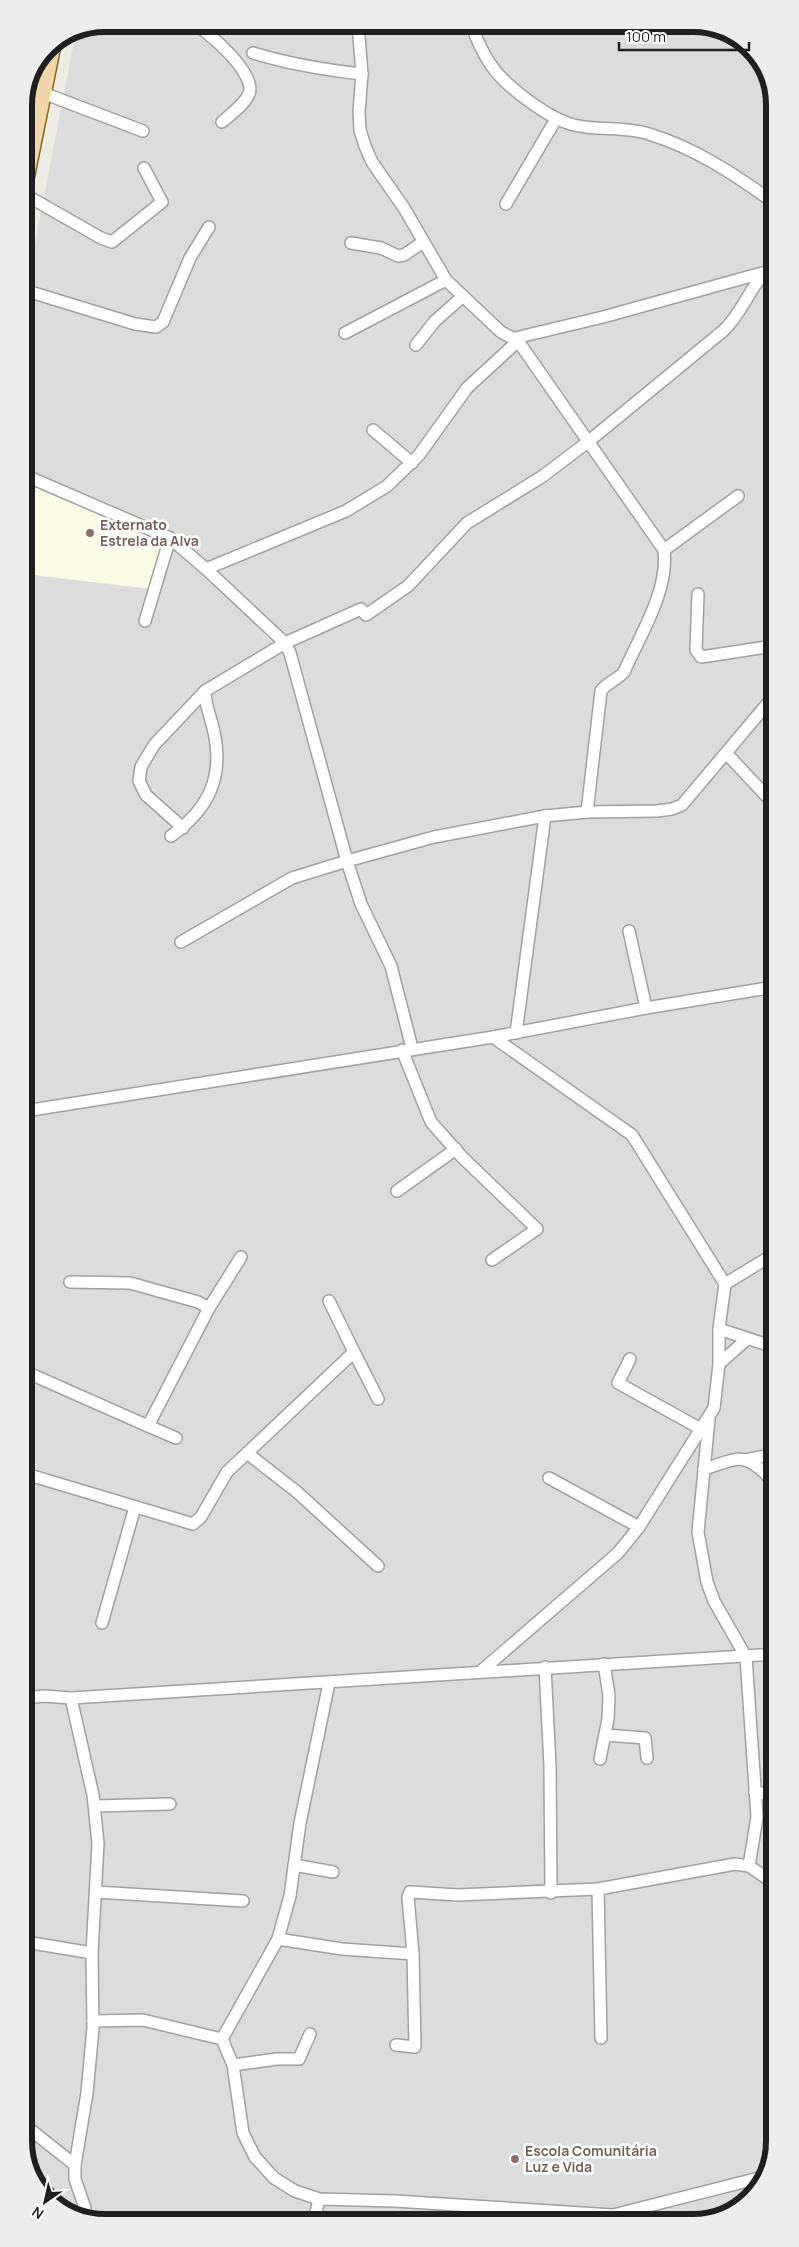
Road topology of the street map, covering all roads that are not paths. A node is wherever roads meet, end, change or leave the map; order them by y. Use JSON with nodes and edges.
{"nodes":[{"id":1,"x":206,"y":32,"type":"edge"},
{"id":2,"x":359,"y":32,"type":"edge"},
{"id":3,"x":474,"y":33,"type":"edge"},
{"id":4,"x":253,"y":53,"type":"dead end"},
{"id":5,"x":46,"y":64,"type":"edge"},
{"id":6,"x":362,"y":74,"type":"junction"},
{"id":7,"x":44,"y":93,"type":"junction"},
{"id":8,"x":556,"y":119,"type":"junction"},
{"id":9,"x":222,"y":122,"type":"dead end"},
{"id":10,"x":143,"y":131,"type":"dead end"},
{"id":11,"x":33,"y":146,"type":"edge"},
{"id":12,"x":144,"y":168,"type":"dead end"},
{"id":13,"x":766,"y":198,"type":"edge"},
{"id":14,"x":33,"y":199,"type":"edge"},
{"id":15,"x":506,"y":204,"type":"dead end"},
{"id":16,"x":209,"y":227,"type":"dead end"},
{"id":17,"x":351,"y":242,"type":"dead end"},
{"id":18,"x":423,"y":242,"type":"junction"},
{"id":19,"x":766,"y":270,"type":"edge"},
{"id":20,"x":762,"y":273,"type":"junction"},
{"id":21,"x":446,"y":280,"type":"junction"},
{"id":22,"x":33,"y":293,"type":"edge"},
{"id":23,"x":462,"y":297,"type":"junction"},
{"id":24,"x":345,"y":333,"type":"dead end"},
{"id":25,"x":516,"y":339,"type":"junction"},
{"id":26,"x":416,"y":345,"type":"dead end"},
{"id":27,"x":373,"y":430,"type":"dead end"},
{"id":28,"x":590,"y":442,"type":"junction"},
{"id":29,"x":412,"y":463,"type":"junction"},
{"id":30,"x":33,"y":479,"type":"edge"},
{"id":31,"x":738,"y":496,"type":"dead end"},
{"id":32,"x":170,"y":538,"type":"junction"},
{"id":33,"x":664,"y":550,"type":"junction"},
{"id":34,"x":206,"y":569,"type":"junction"},
{"id":35,"x":698,"y":594,"type":"dead end"},
{"id":36,"x":145,"y":621,"type":"dead end"},
{"id":37,"x":285,"y":643,"type":"junction"},
{"id":38,"x":766,"y":647,"type":"edge"},
{"id":39,"x":205,"y":691,"type":"junction"},
{"id":40,"x":766,"y":705,"type":"edge"},
{"id":41,"x":726,"y":753,"type":"junction"},
{"id":42,"x":766,"y":796,"type":"edge"},
{"id":43,"x":587,"y":812,"type":"junction"},
{"id":44,"x":546,"y":816,"type":"junction"},
{"id":45,"x":183,"y":828,"type":"junction"},
{"id":46,"x":171,"y":836,"type":"dead end"},
{"id":47,"x":347,"y":861,"type":"junction"},
{"id":48,"x":629,"y":930,"type":"dead end"},
{"id":49,"x":181,"y":942,"type":"dead end"},
{"id":50,"x":766,"y":988,"type":"edge"},
{"id":51,"x":646,"y":1008,"type":"junction"},
{"id":52,"x":516,"y":1033,"type":"junction"},
{"id":53,"x":494,"y":1037,"type":"junction"},
{"id":54,"x":407,"y":1049,"type":"junction"},
{"id":55,"x":33,"y":1110,"type":"edge"},
{"id":56,"x":456,"y":1150,"type":"junction"},
{"id":57,"x":397,"y":1191,"type":"dead end"},
{"id":58,"x":241,"y":1257,"type":"dead end"},
{"id":59,"x":766,"y":1259,"type":"edge"},
{"id":60,"x":492,"y":1260,"type":"dead end"},
{"id":61,"x":70,"y":1282,"type":"dead end"},
{"id":62,"x":725,"y":1284,"type":"junction"},
{"id":63,"x":329,"y":1301,"type":"dead end"},
{"id":64,"x":209,"y":1308,"type":"junction"},
{"id":65,"x":719,"y":1329,"type":"junction"},
{"id":66,"x":747,"y":1339,"type":"junction"},
{"id":67,"x":766,"y":1344,"type":"edge"},
{"id":68,"x":354,"y":1352,"type":"junction"},
{"id":69,"x":630,"y":1359,"type":"dead end"},
{"id":70,"x":719,"y":1364,"type":"junction"},
{"id":71,"x":32,"y":1375,"type":"edge"},
{"id":72,"x":378,"y":1399,"type":"dead end"},
{"id":73,"x":709,"y":1417,"type":"junction"},
{"id":74,"x":148,"y":1426,"type":"junction"},
{"id":75,"x":701,"y":1429,"type":"junction"},
{"id":76,"x":176,"y":1438,"type":"dead end"},
{"id":77,"x":247,"y":1453,"type":"junction"},
{"id":78,"x":766,"y":1456,"type":"edge"},
{"id":79,"x":744,"y":1460,"type":"junction"},
{"id":80,"x":704,"y":1469,"type":"junction"},
{"id":81,"x":766,"y":1475,"type":"edge"},
{"id":82,"x":32,"y":1476,"type":"edge"},
{"id":83,"x":549,"y":1478,"type":"dead end"},
{"id":84,"x":135,"y":1507,"type":"junction"},
{"id":85,"x":639,"y":1527,"type":"junction"},
{"id":86,"x":378,"y":1566,"type":"dead end"},
{"id":87,"x":102,"y":1623,"type":"dead end"},
{"id":88,"x":766,"y":1655,"type":"edge"},
{"id":89,"x":746,"y":1657,"type":"junction"},
{"id":90,"x":604,"y":1664,"type":"junction"},
{"id":91,"x":545,"y":1667,"type":"junction"},
{"id":92,"x":480,"y":1672,"type":"junction"},
{"id":93,"x":330,"y":1684,"type":"junction"},
{"id":94,"x":32,"y":1697,"type":"edge"},
{"id":95,"x":70,"y":1698,"type":"junction"},
{"id":96,"x":605,"y":1735,"type":"junction"},
{"id":97,"x":647,"y":1758,"type":"dead end"},
{"id":98,"x":600,"y":1759,"type":"dead end"},
{"id":99,"x":755,"y":1792,"type":"junction"},
{"id":100,"x":766,"y":1794,"type":"edge"},
{"id":101,"x":170,"y":1804,"type":"dead end"},
{"id":102,"x":95,"y":1806,"type":"junction"},
{"id":103,"x":294,"y":1865,"type":"junction"},
{"id":104,"x":749,"y":1866,"type":"junction"},
{"id":105,"x":333,"y":1872,"type":"dead end"},
{"id":106,"x":766,"y":1878,"type":"edge"},
{"id":107,"x":598,"y":1889,"type":"junction"},
{"id":108,"x":96,"y":1892,"type":"junction"},
{"id":109,"x":551,"y":1892,"type":"junction"},
{"id":110,"x":242,"y":1901,"type":"dead end"},
{"id":111,"x":278,"y":1939,"type":"junction"},
{"id":112,"x":32,"y":1943,"type":"edge"},
{"id":113,"x":92,"y":1953,"type":"junction"},
{"id":114,"x":412,"y":1954,"type":"junction"},
{"id":115,"x":93,"y":2022,"type":"junction"},
{"id":116,"x":310,"y":2034,"type":"dead end"},
{"id":117,"x":601,"y":2038,"type":"dead end"},
{"id":118,"x":222,"y":2039,"type":"junction"},
{"id":119,"x":396,"y":2046,"type":"dead end"},
{"id":120,"x":232,"y":2065,"type":"junction"},
{"id":121,"x":32,"y":2131,"type":"edge"},
{"id":122,"x":75,"y":2165,"type":"junction"},
{"id":123,"x":756,"y":2179,"type":"edge"},
{"id":124,"x":319,"y":2199,"type":"junction"},
{"id":125,"x":511,"y":2209,"type":"junction"},
{"id":126,"x":85,"y":2211,"type":"edge"},
{"id":127,"x":316,"y":2214,"type":"edge"},
{"id":128,"x":508,"y":2214,"type":"edge"},
{"id":129,"x":595,"y":2214,"type":"edge"},
{"id":130,"x":616,"y":2214,"type":"edge"}],
"edges":[{"from":1,"to":9,"type":"street"},
{"from":2,"to":6,"type":"street"},
{"from":3,"to":8,"type":"street"},
{"from":4,"to":6,"type":"street"},
{"from":5,"to":7,"type":"main road"},
{"from":6,"to":18,"type":"street"},
{"from":7,"to":10,"type":"street"},
{"from":7,"to":11,"type":"main road"},
{"from":8,"to":13,"type":"street"},
{"from":8,"to":15,"type":"street"},
{"from":12,"to":14,"type":"street"},
{"from":16,"to":22,"type":"street"},
{"from":17,"to":18,"type":"street"},
{"from":18,"to":21,"type":"street"},
{"from":19,"to":20,"type":"street"},
{"from":20,"to":25,"type":"street"},
{"from":20,"to":28,"type":"street"},
{"from":21,"to":23,"type":"street"},
{"from":21,"to":24,"type":"street"},
{"from":23,"to":25,"type":"street"},
{"from":23,"to":26,"type":"street"},
{"from":25,"to":28,"type":"street"},
{"from":25,"to":29,"type":"street"},
{"from":27,"to":29,"type":"street"},
{"from":28,"to":33,"type":"street"},
{"from":28,"to":37,"type":"street"},
{"from":29,"to":34,"type":"street"},
{"from":30,"to":32,"type":"street"},
{"from":31,"to":33,"type":"street"},
{"from":32,"to":34,"type":"street"},
{"from":32,"to":36,"type":"street"},
{"from":33,"to":43,"type":"street"},
{"from":34,"to":37,"type":"street"},
{"from":35,"to":38,"type":"street"},
{"from":37,"to":39,"type":"street"},
{"from":37,"to":47,"type":"street"},
{"from":39,"to":45,"type":"street"},
{"from":39,"to":45,"type":"street"},
{"from":40,"to":41,"type":"street"},
{"from":41,"to":42,"type":"street"},
{"from":41,"to":43,"type":"street"},
{"from":43,"to":44,"type":"street"},
{"from":44,"to":47,"type":"street"},
{"from":44,"to":52,"type":"street"},
{"from":45,"to":46,"type":"street"},
{"from":47,"to":49,"type":"street"},
{"from":47,"to":54,"type":"street"},
{"from":48,"to":51,"type":"street"},
{"from":50,"to":51,"type":"street"},
{"from":51,"to":52,"type":"street"},
{"from":52,"to":53,"type":"street"},
{"from":53,"to":54,"type":"street"},
{"from":53,"to":62,"type":"street"},
{"from":54,"to":55,"type":"street"},
{"from":54,"to":56,"type":"street"},
{"from":56,"to":57,"type":"street"},
{"from":56,"to":60,"type":"street"},
{"from":58,"to":64,"type":"street"},
{"from":59,"to":62,"type":"street"},
{"from":61,"to":64,"type":"street"},
{"from":62,"to":65,"type":"street"},
{"from":63,"to":68,"type":"street"},
{"from":64,"to":74,"type":"street"},
{"from":65,"to":66,"type":"street"},
{"from":65,"to":70,"type":"street"},
{"from":66,"to":67,"type":"street"},
{"from":66,"to":70,"type":"street"},
{"from":68,"to":72,"type":"street"},
{"from":68,"to":77,"type":"street"},
{"from":69,"to":75,"type":"street"},
{"from":70,"to":73,"type":"street"},
{"from":71,"to":74,"type":"street"},
{"from":73,"to":75,"type":"street"},
{"from":73,"to":80,"type":"street"},
{"from":74,"to":76,"type":"street"},
{"from":75,"to":85,"type":"street"},
{"from":77,"to":84,"type":"street"},
{"from":77,"to":86,"type":"street"},
{"from":78,"to":79,"type":"street"},
{"from":79,"to":80,"type":"street"},
{"from":79,"to":81,"type":"street"},
{"from":80,"to":89,"type":"street"},
{"from":82,"to":84,"type":"street"},
{"from":83,"to":85,"type":"street"},
{"from":84,"to":87,"type":"street"},
{"from":85,"to":92,"type":"street"},
{"from":88,"to":89,"type":"street"},
{"from":89,"to":90,"type":"street"},
{"from":89,"to":99,"type":"street"},
{"from":90,"to":91,"type":"street"},
{"from":90,"to":96,"type":"street"},
{"from":91,"to":92,"type":"street"},
{"from":91,"to":109,"type":"street"},
{"from":92,"to":93,"type":"street"},
{"from":93,"to":95,"type":"street"},
{"from":93,"to":103,"type":"street"},
{"from":94,"to":95,"type":"street"},
{"from":95,"to":102,"type":"street"},
{"from":96,"to":97,"type":"street"},
{"from":96,"to":98,"type":"street"},
{"from":99,"to":100,"type":"street"},
{"from":99,"to":104,"type":"street"},
{"from":101,"to":102,"type":"street"},
{"from":102,"to":108,"type":"street"},
{"from":103,"to":105,"type":"street"},
{"from":103,"to":111,"type":"street"},
{"from":104,"to":106,"type":"street"},
{"from":104,"to":107,"type":"street"},
{"from":107,"to":109,"type":"street"},
{"from":107,"to":117,"type":"street"},
{"from":108,"to":110,"type":"street"},
{"from":108,"to":113,"type":"street"},
{"from":109,"to":114,"type":"street"},
{"from":111,"to":114,"type":"street"},
{"from":111,"to":118,"type":"street"},
{"from":112,"to":113,"type":"street"},
{"from":113,"to":115,"type":"street"},
{"from":114,"to":119,"type":"street"},
{"from":115,"to":118,"type":"street"},
{"from":115,"to":122,"type":"street"},
{"from":116,"to":120,"type":"street"},
{"from":118,"to":120,"type":"street"},
{"from":120,"to":124,"type":"street"},
{"from":121,"to":122,"type":"street"},
{"from":122,"to":126,"type":"street"},
{"from":123,"to":130,"type":"street"},
{"from":124,"to":125,"type":"street"},
{"from":124,"to":127,"type":"street"},
{"from":125,"to":128,"type":"street"},
{"from":125,"to":129,"type":"street"}]}
